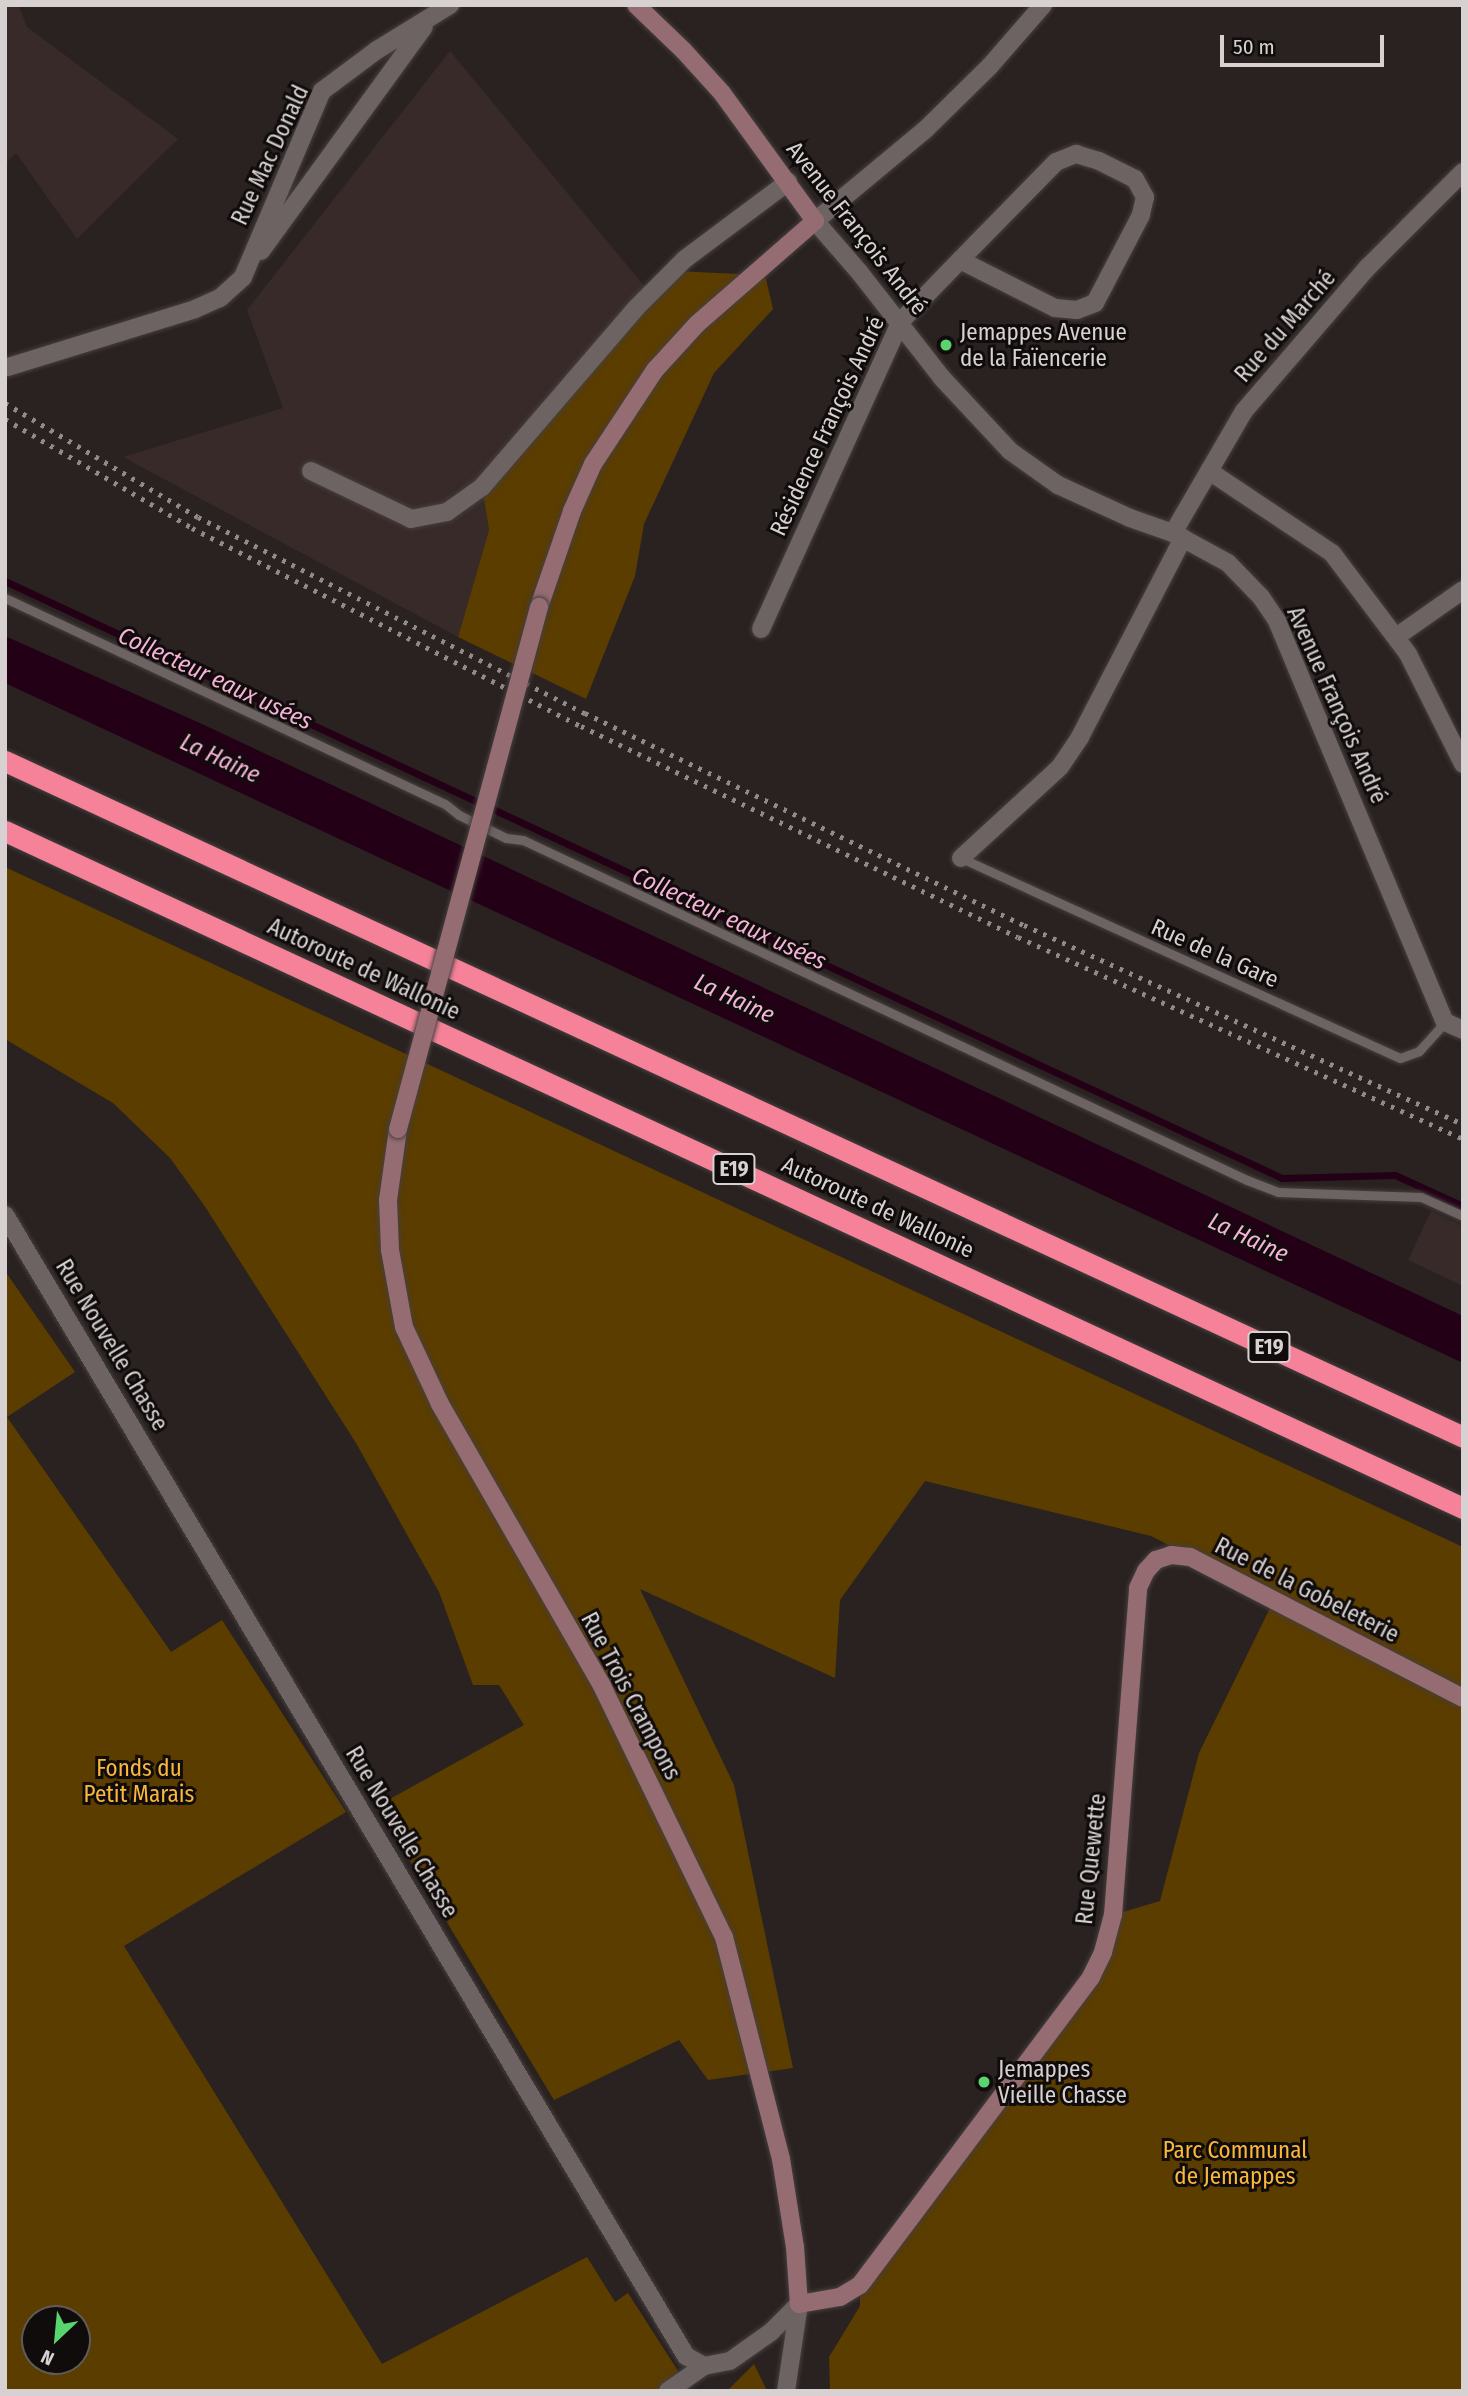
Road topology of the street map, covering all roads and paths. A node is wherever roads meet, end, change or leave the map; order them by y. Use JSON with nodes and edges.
{"nodes":[{"id":1,"x":450,"y":5,"type":"edge"},
{"id":2,"x":636,"y":5,"type":"edge"},
{"id":3,"x":1043,"y":5,"type":"edge"},
{"id":4,"x":428,"y":22,"type":"junction"},
{"id":5,"x":1463,"y":172,"type":"edge"},
{"id":6,"x":788,"y":183,"type":"junction"},
{"id":7,"x":815,"y":221,"type":"junction"},
{"id":8,"x":960,"y":260,"type":"junction"},
{"id":9,"x":243,"y":277,"type":"junction"},
{"id":10,"x":900,"y":322,"type":"junction"},
{"id":11,"x":7,"y":366,"type":"edge"},
{"id":12,"x":312,"y":471,"type":"dead end"},
{"id":13,"x":1209,"y":471,"type":"junction"},
{"id":14,"x":1178,"y":535,"type":"junction"},
{"id":15,"x":1463,"y":590,"type":"edge"},
{"id":16,"x":5,"y":598,"type":"edge"},
{"id":17,"x":761,"y":629,"type":"dead end"},
{"id":18,"x":1396,"y":638,"type":"junction"},
{"id":19,"x":5,"y":761,"type":"edge"},
{"id":20,"x":1463,"y":764,"type":"edge"},
{"id":21,"x":5,"y":831,"type":"edge"},
{"id":22,"x":961,"y":858,"type":"joint"},
{"id":23,"x":1445,"y":1022,"type":"junction"},
{"id":24,"x":1463,"y":1030,"type":"edge"},
{"id":25,"x":5,"y":1215,"type":"edge"},
{"id":26,"x":1463,"y":1216,"type":"edge"},
{"id":27,"x":1463,"y":1437,"type":"edge"},
{"id":28,"x":1463,"y":1508,"type":"edge"},
{"id":29,"x":1138,"y":1588,"type":"joint"},
{"id":30,"x":1463,"y":1698,"type":"edge"},
{"id":31,"x":799,"y":2304,"type":"junction"},
{"id":32,"x":704,"y":2366,"type":"junction"},
{"id":33,"x":668,"y":2391,"type":"edge"},
{"id":34,"x":786,"y":2391,"type":"edge"}],
"edges":[{"from":1,"to":4,"type":"street","name":"Rue Mac Donald"},
{"from":2,"to":6,"type":"street","name":"Avenue François André"},
{"from":3,"to":7,"type":"street"},
{"from":4,"to":9,"type":"street","name":"Rue Mac Donald"},
{"from":4,"to":9,"type":"street","name":"Rue Mac Donald"},
{"from":5,"to":13,"type":"street","name":"Rue du Marché"},
{"from":6,"to":7,"type":"street","name":"Avenue François André"},
{"from":6,"to":12,"type":"street"},
{"from":7,"to":10,"type":"street","name":"Avenue François André"},
{"from":7,"to":31,"type":"street","name":"Rue Trois Crampons","bridge":true},
{"from":8,"to":8,"type":"street","name":"Résidence François André"},
{"from":8,"to":10,"type":"street","name":"Résidence François André"},
{"from":9,"to":11,"type":"street","name":"Rue Mac Donald"},
{"from":10,"to":14,"type":"street","name":"Avenue François André"},
{"from":10,"to":17,"type":"street","name":"Résidence François André"},
{"from":13,"to":14,"type":"street","name":"Rue du Marché"},
{"from":13,"to":18,"type":"street"},
{"from":14,"to":22,"type":"street","name":"Rue du Marché"},
{"from":14,"to":23,"type":"street","name":"Avenue François André"},
{"from":15,"to":18,"type":"street"},
{"from":16,"to":26,"type":"lane"},
{"from":18,"to":20,"type":"street"},
{"from":19,"to":27,"type":"highway","name":"Autoroute de Wallonie","number":"E19"},
{"from":21,"to":28,"type":"highway","name":"Autoroute de Wallonie","number":"E19"},
{"from":22,"to":23,"type":"lane","name":"Rue de la Gare"},
{"from":23,"to":24,"type":"street"},
{"from":25,"to":32,"type":"street","name":"Rue Nouvelle Chasse"},
{"from":29,"to":30,"type":"street","name":"Rue de la Gobeleterie"},
{"from":29,"to":31,"type":"street","name":"Rue Quewette"},
{"from":31,"to":32,"type":"street"},
{"from":31,"to":34,"type":"street"},
{"from":32,"to":33,"type":"street"}]}
